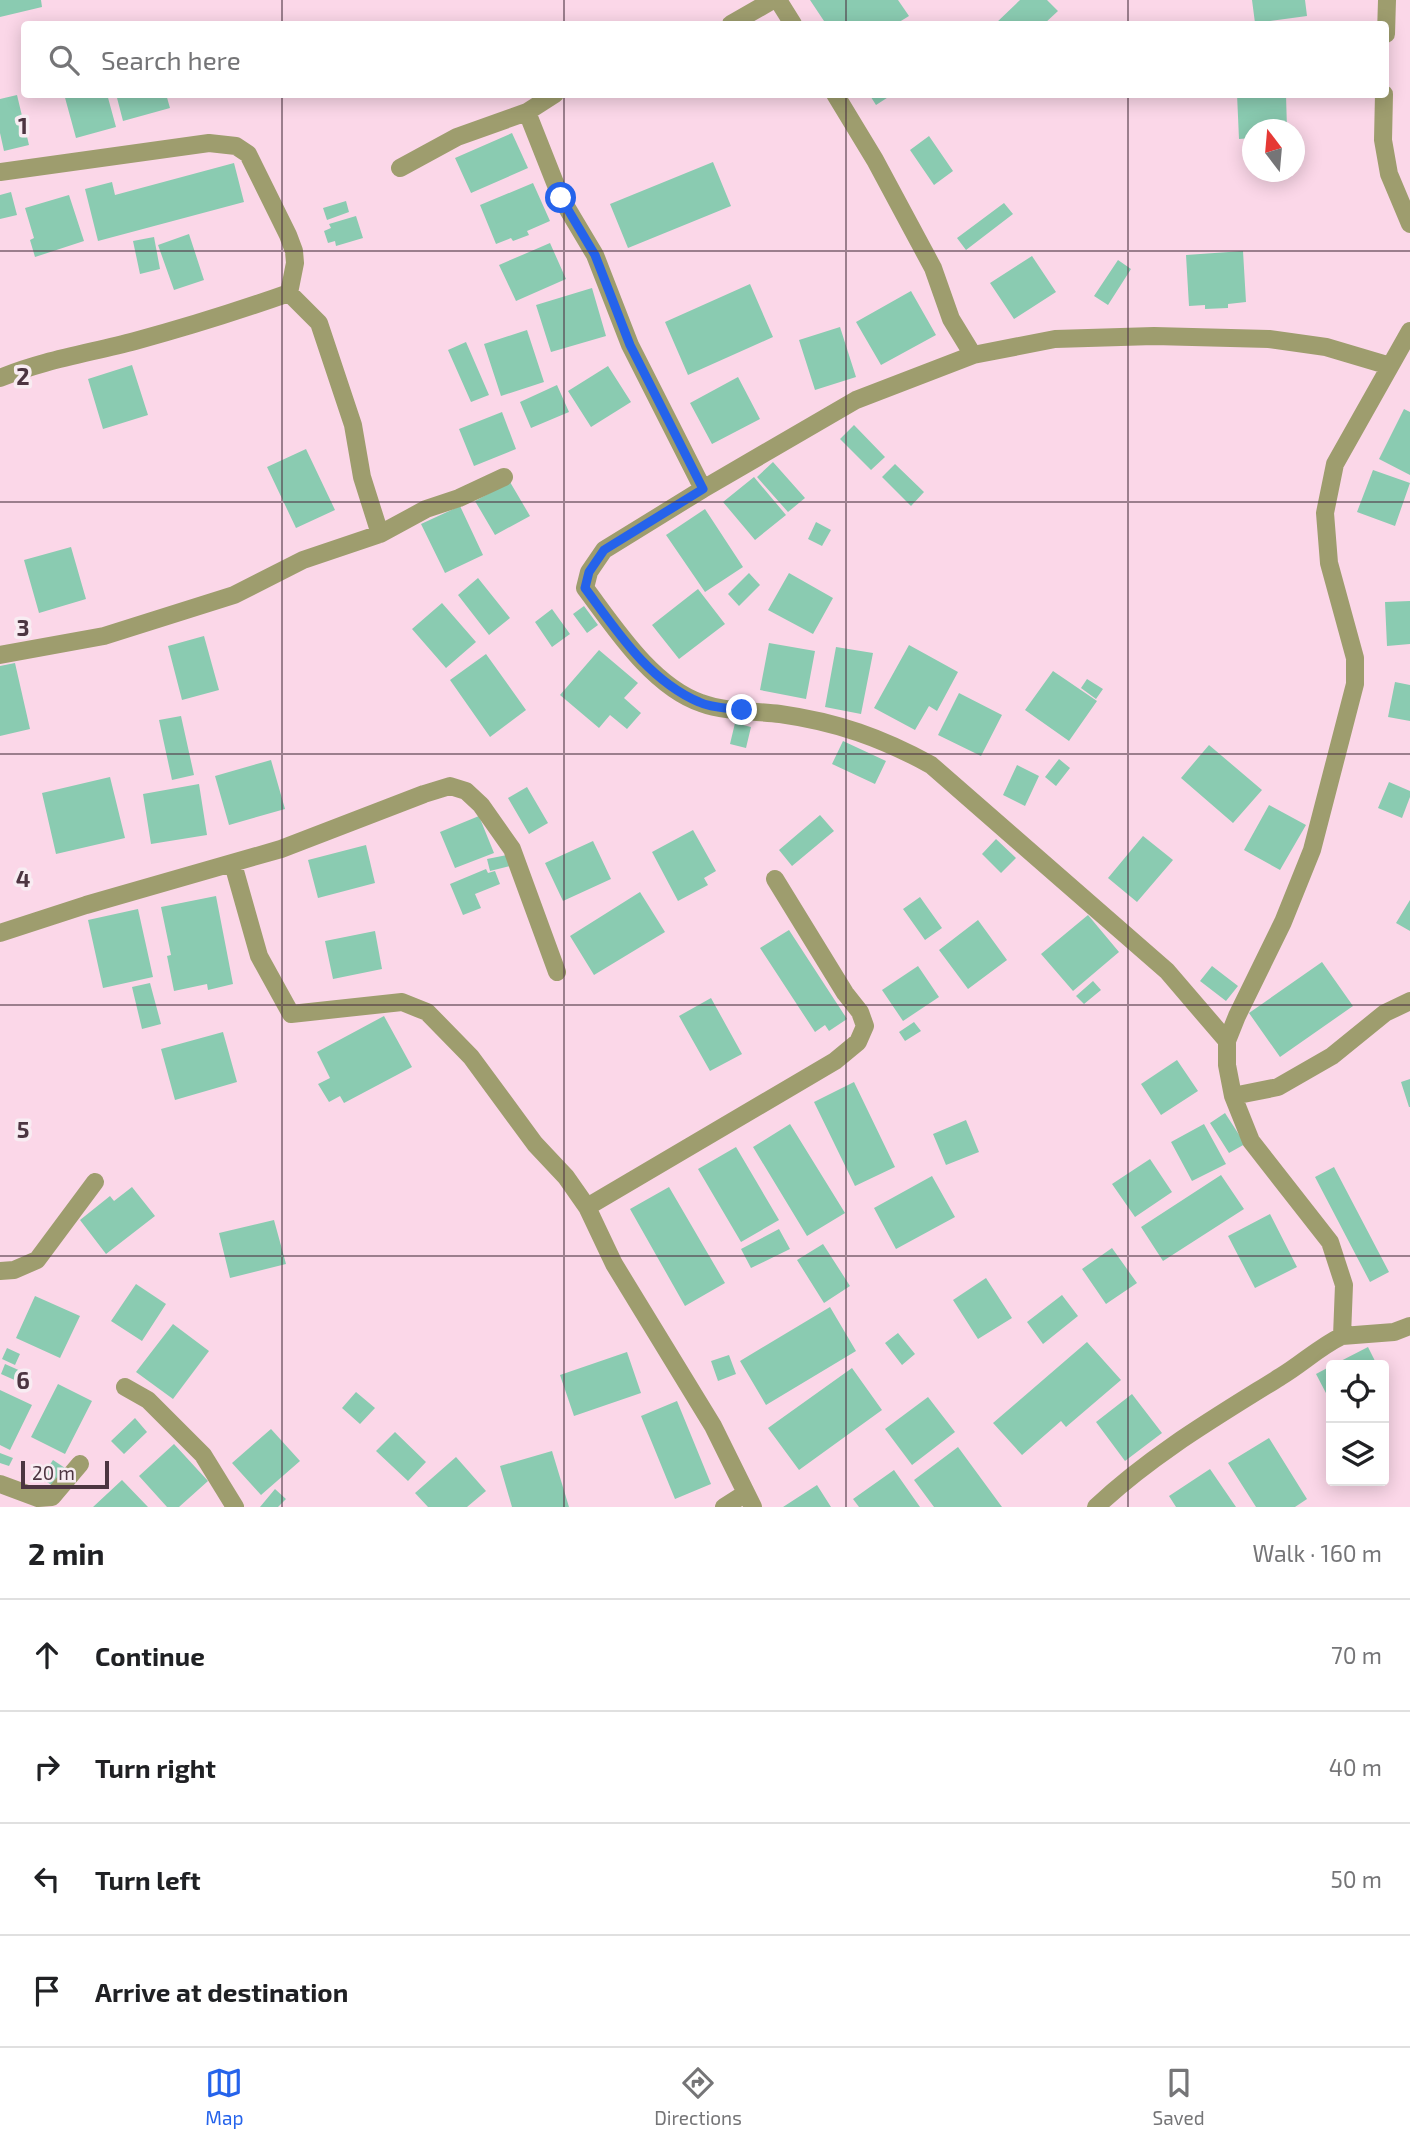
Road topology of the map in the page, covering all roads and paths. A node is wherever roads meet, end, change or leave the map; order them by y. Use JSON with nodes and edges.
{"nodes":[{"id":1,"x":773,"y":0,"type":"edge"},
{"id":2,"x":778,"y":0,"type":"edge"},
{"id":3,"x":1387,"y":0,"type":"edge"},
{"id":4,"x":735,"y":21,"type":"edge"},
{"id":5,"x":791,"y":21,"type":"edge"},
{"id":6,"x":1386,"y":21,"type":"edge"},
{"id":7,"x":549,"y":98,"type":"edge"},
{"id":8,"x":837,"y":98,"type":"edge"},
{"id":9,"x":1384,"y":98,"type":"edge"},
{"id":10,"x":527,"y":112,"type":"junction"},
{"id":11,"x":400,"y":168,"type":"dead end"},
{"id":12,"x":0,"y":172,"type":"edge"},
{"id":13,"x":1410,"y":224,"type":"edge"},
{"id":14,"x":289,"y":293,"type":"junction"},
{"id":15,"x":1410,"y":331,"type":"edge"},
{"id":16,"x":973,"y":355,"type":"junction"},
{"id":17,"x":1390,"y":366,"type":"junction"},
{"id":18,"x":0,"y":378,"type":"edge"},
{"id":19,"x":504,"y":477,"type":"dead end"},
{"id":20,"x":703,"y":489,"type":"junction"},
{"id":21,"x":380,"y":534,"type":"junction"},
{"id":22,"x":0,"y":655,"type":"edge"},
{"id":23,"x":233,"y":864,"type":"junction"},
{"id":24,"x":775,"y":879,"type":"dead end"},
{"id":25,"x":0,"y":933,"type":"edge"},
{"id":26,"x":557,"y":972,"type":"dead end"},
{"id":27,"x":1410,"y":1001,"type":"edge"},
{"id":28,"x":1227,"y":1041,"type":"junction"},
{"id":29,"x":1233,"y":1096,"type":"junction"},
{"id":30,"x":95,"y":1182,"type":"dead end"},
{"id":31,"x":587,"y":1207,"type":"junction"},
{"id":32,"x":0,"y":1271,"type":"edge"},
{"id":33,"x":1410,"y":1326,"type":"edge"},
{"id":34,"x":1342,"y":1336,"type":"junction"},
{"id":35,"x":125,"y":1387,"type":"dead end"},
{"id":36,"x":80,"y":1464,"type":"dead end"},
{"id":37,"x":0,"y":1484,"type":"edge"},
{"id":38,"x":749,"y":1500,"type":"edge"},
{"id":39,"x":235,"y":1507,"type":"edge"},
{"id":40,"x":724,"y":1507,"type":"edge"},
{"id":41,"x":1096,"y":1507,"type":"edge"}],
"edges":[{"from":1,"to":4,"type":"street"},
{"from":2,"to":5,"type":"street"},
{"from":3,"to":6,"type":"street"},
{"from":7,"to":10,"type":"street"},
{"from":8,"to":16,"type":"street"},
{"from":9,"to":13,"type":"street"},
{"from":10,"to":11,"type":"street"},
{"from":10,"to":20,"type":"street"},
{"from":12,"to":14,"type":"street"},
{"from":14,"to":18,"type":"street"},
{"from":14,"to":21,"type":"street"},
{"from":15,"to":17,"type":"street"},
{"from":16,"to":17,"type":"street"},
{"from":16,"to":20,"type":"street"},
{"from":17,"to":28,"type":"street"},
{"from":19,"to":21,"type":"street"},
{"from":20,"to":28,"type":"street"},
{"from":21,"to":22,"type":"street"},
{"from":23,"to":25,"type":"street"},
{"from":23,"to":26,"type":"street"},
{"from":23,"to":31,"type":"street"},
{"from":24,"to":31,"type":"street"},
{"from":27,"to":29,"type":"street"},
{"from":28,"to":29,"type":"street"},
{"from":29,"to":34,"type":"street"},
{"from":30,"to":32,"type":"street"},
{"from":31,"to":38,"type":"street"},
{"from":33,"to":34,"type":"street"},
{"from":34,"to":41,"type":"street"},
{"from":35,"to":39,"type":"street"},
{"from":36,"to":37,"type":"street"},
{"from":38,"to":40,"type":"street"}]}
